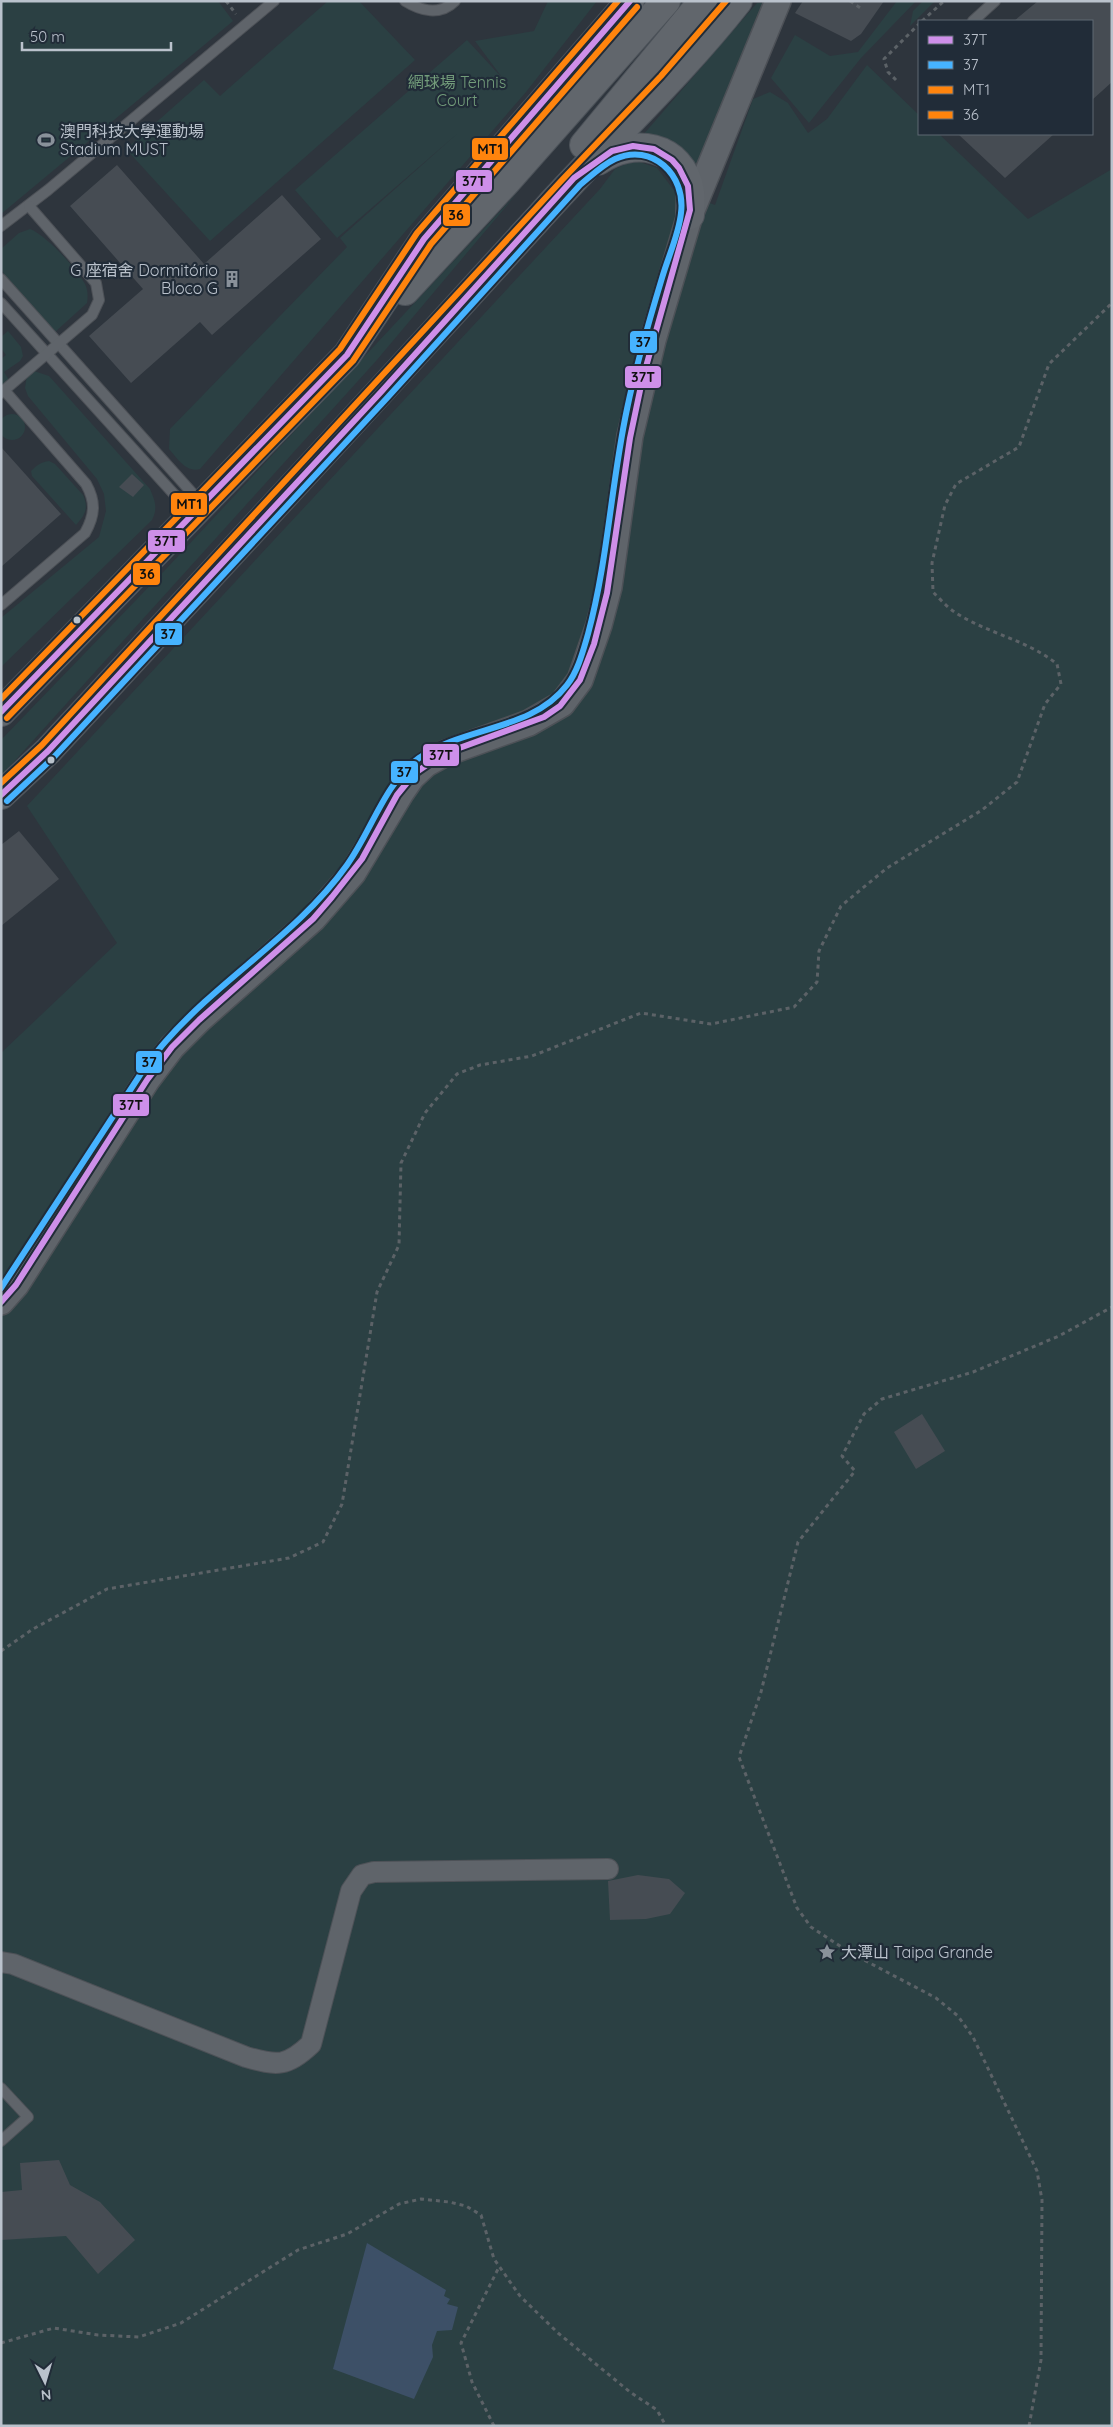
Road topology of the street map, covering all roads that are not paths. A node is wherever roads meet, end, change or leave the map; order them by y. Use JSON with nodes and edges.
{"nodes":[{"id":1,"x":404,"y":1,"type":"edge"},
{"id":2,"x":455,"y":1,"type":"edge"},
{"id":3,"x":630,"y":1,"type":"edge"},
{"id":4,"x":666,"y":1,"type":"edge"},
{"id":5,"x":703,"y":1,"type":"edge"},
{"id":6,"x":738,"y":1,"type":"edge"},
{"id":7,"x":778,"y":1,"type":"edge"},
{"id":8,"x":995,"y":1,"type":"edge"},
{"id":9,"x":268,"y":3,"type":"edge"},
{"id":10,"x":974,"y":20,"type":"edge"},
{"id":11,"x":574,"y":178,"type":"junction"},
{"id":12,"x":29,"y":206,"type":"junction"},
{"id":13,"x":690,"y":214,"type":"junction"},
{"id":14,"x":1,"y":226,"type":"edge"},
{"id":15,"x":1,"y":280,"type":"edge"},
{"id":16,"x":1,"y":303,"type":"edge"},
{"id":17,"x":58,"y":343,"type":"junction"},
{"id":18,"x":45,"y":354,"type":"junction"},
{"id":19,"x":347,"y":354,"type":"junction"},
{"id":20,"x":3,"y":392,"type":"edge"},
{"id":21,"x":381,"y":392,"type":"junction"},
{"id":22,"x":197,"y":509,"type":"junction"},
{"id":23,"x":1,"y":604,"type":"edge"},
{"id":24,"x":1,"y":712,"type":"edge"},
{"id":25,"x":1,"y":795,"type":"edge"},
{"id":26,"x":1,"y":1302,"type":"edge"},
{"id":27,"x":608,"y":1869,"type":"dead end"},
{"id":28,"x":1,"y":1962,"type":"edge"},
{"id":29,"x":1,"y":2088,"type":"edge"},
{"id":30,"x":1,"y":2141,"type":"edge"}],
"edges":[{"from":1,"to":2,"type":"lane"},
{"from":3,"to":19,"type":"main road"},
{"from":4,"to":19,"type":"main road"},
{"from":5,"to":21,"type":"main road"},
{"from":6,"to":11,"type":"main road"},
{"from":7,"to":13,"type":"street"},
{"from":8,"to":10,"type":"lane"},
{"from":9,"to":12,"type":"lane"},
{"from":11,"to":13,"type":"main road"},
{"from":11,"to":21,"type":"main road"},
{"from":12,"to":14,"type":"lane"},
{"from":12,"to":17,"type":"lane"},
{"from":13,"to":26,"type":"street"},
{"from":15,"to":17,"type":"lane"},
{"from":16,"to":18,"type":"lane"},
{"from":17,"to":18,"type":"lane"},
{"from":17,"to":22,"type":"lane"},
{"from":18,"to":20,"type":"lane"},
{"from":18,"to":22,"type":"lane"},
{"from":19,"to":22,"type":"main road"},
{"from":20,"to":23,"type":"lane"},
{"from":21,"to":25,"type":"main road"},
{"from":22,"to":24,"type":"main road"},
{"from":27,"to":28,"type":"street"},
{"from":29,"to":30,"type":"lane"}]}
